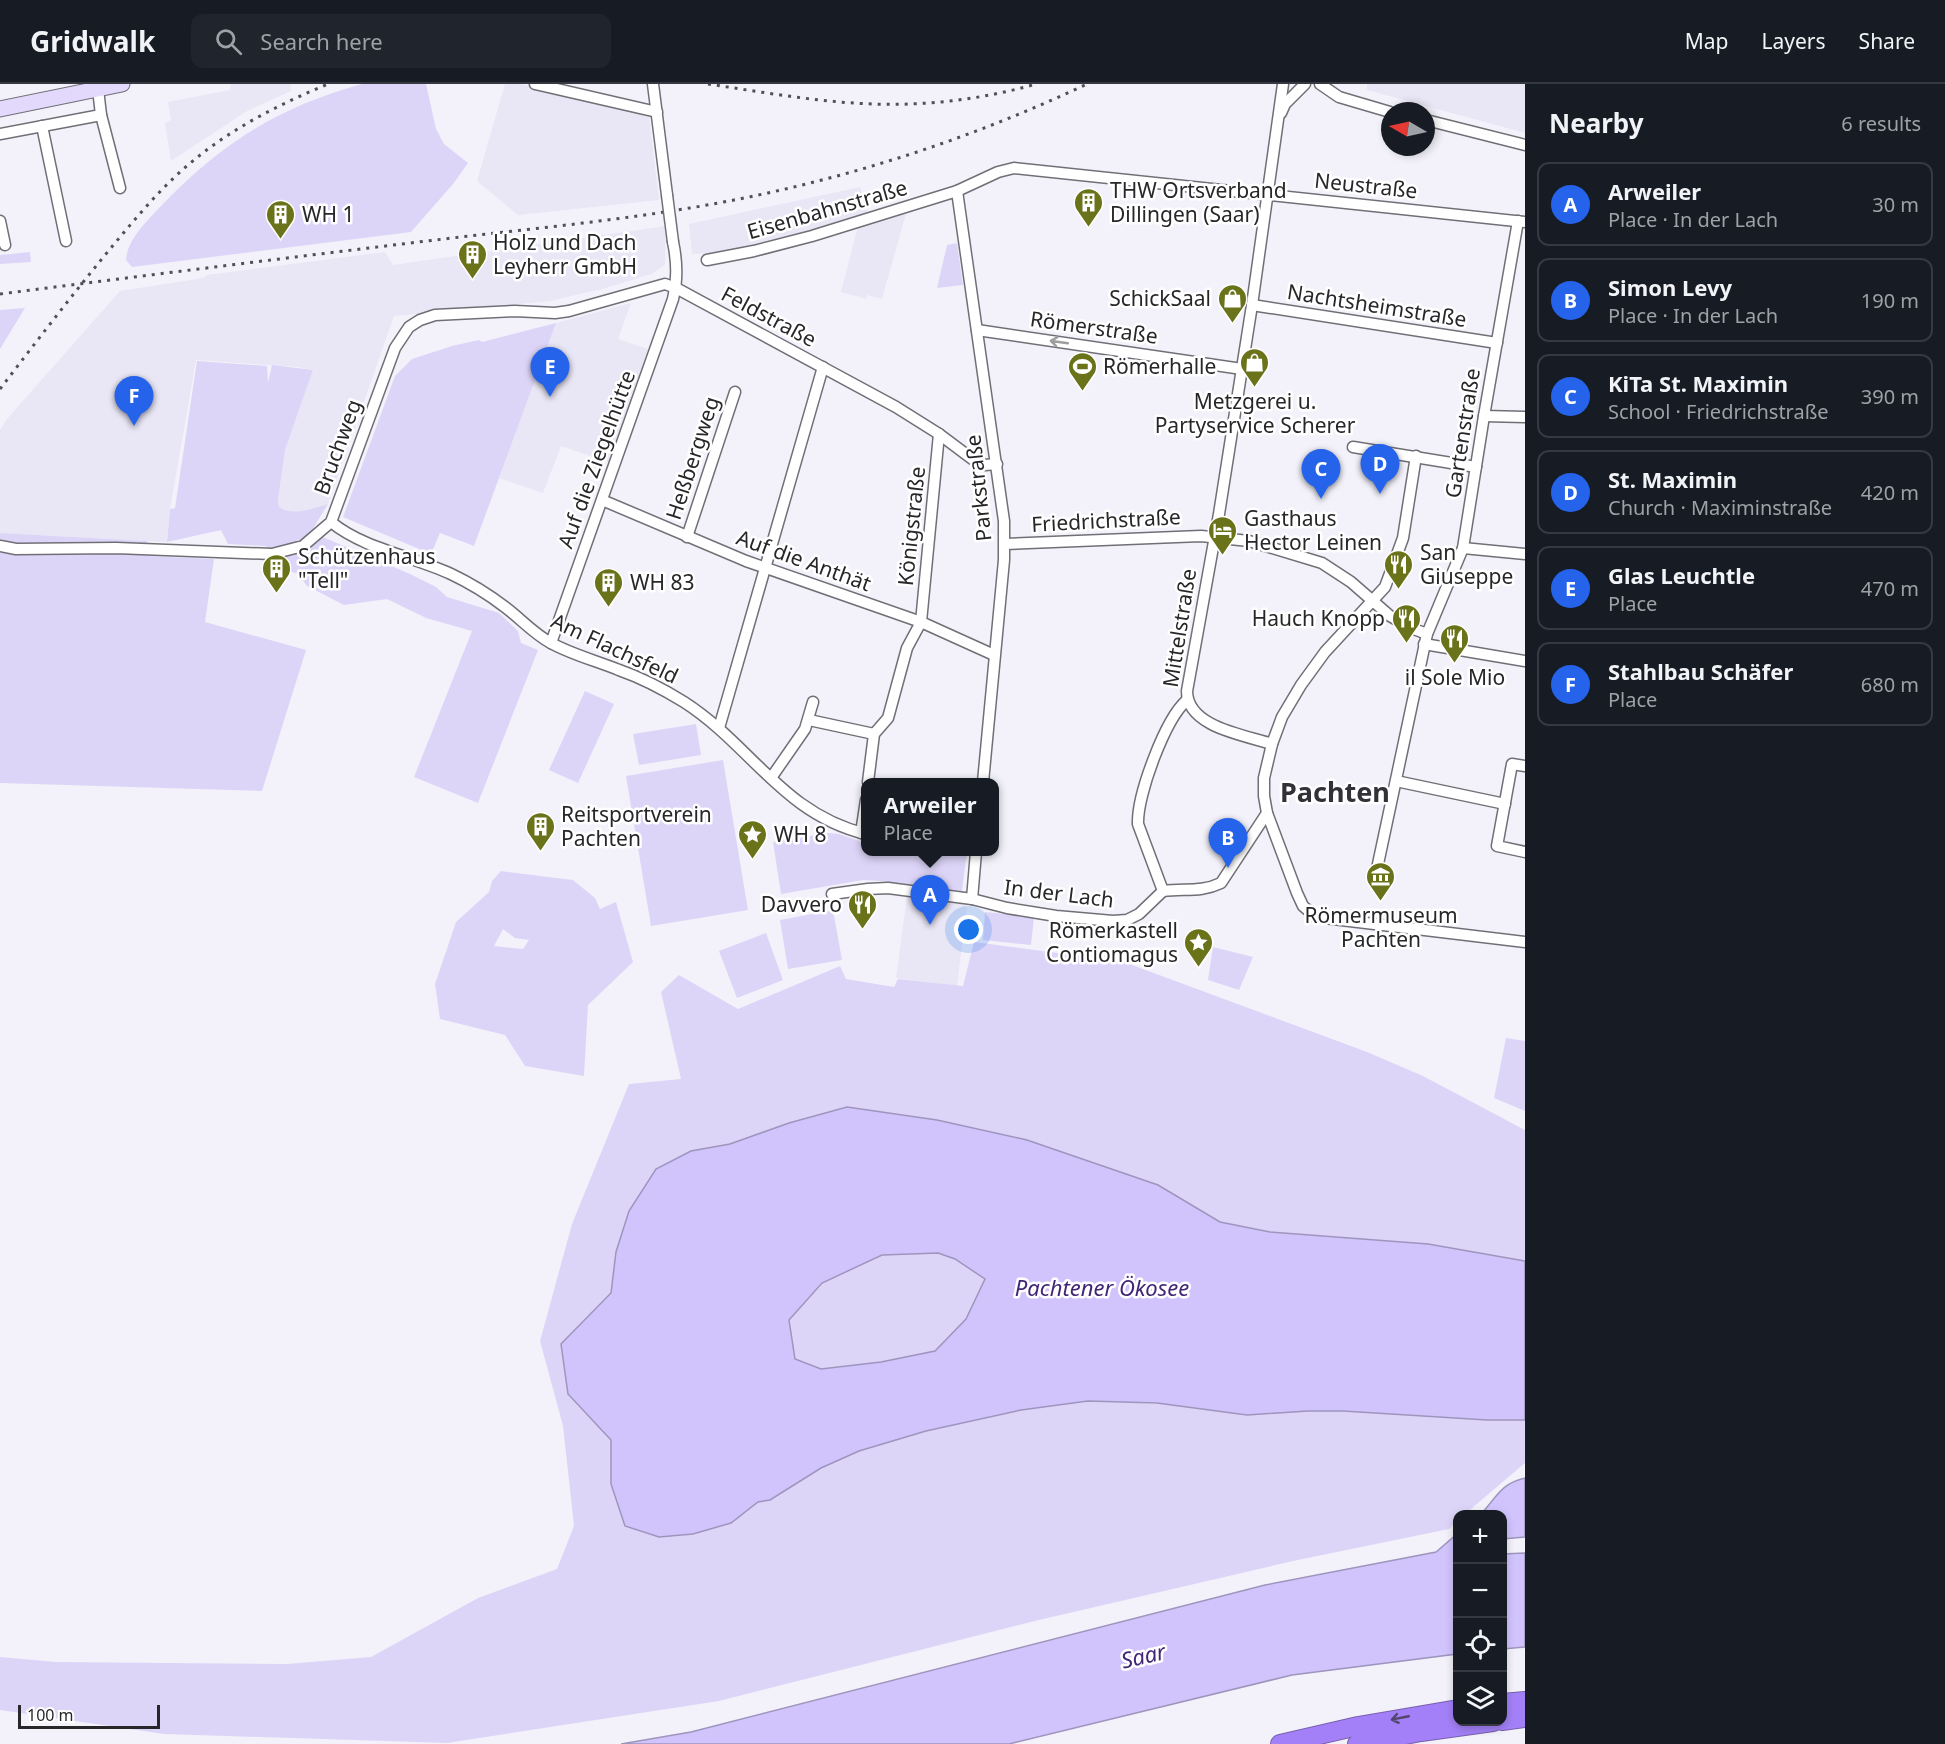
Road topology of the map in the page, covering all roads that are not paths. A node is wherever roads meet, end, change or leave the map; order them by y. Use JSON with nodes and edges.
{"nodes":[{"id":1,"x":122,"y":84,"type":"edge"},
{"id":2,"x":535,"y":84,"type":"edge"},
{"id":3,"x":1283,"y":84,"type":"edge"},
{"id":4,"x":1305,"y":84,"type":"edge"},
{"id":5,"x":1320,"y":84,"type":"edge"},
{"id":6,"x":654,"y":87,"type":"edge"},
{"id":7,"x":98,"y":89,"type":"junction"},
{"id":8,"x":0,"y":109,"type":"edge"},
{"id":9,"x":1381,"y":109,"type":"edge"},
{"id":10,"x":657,"y":111,"type":"junction"},
{"id":11,"x":101,"y":115,"type":"junction"},
{"id":12,"x":1277,"y":122,"type":"junction"},
{"id":13,"x":1435,"y":122,"type":"edge"},
{"id":14,"x":42,"y":126,"type":"junction"},
{"id":15,"x":0,"y":134,"type":"edge"},
{"id":16,"x":1525,"y":145,"type":"edge"},
{"id":17,"x":120,"y":188,"type":"dead end"},
{"id":18,"x":957,"y":191,"type":"junction"},
{"id":19,"x":1268,"y":194,"type":"junction"},
{"id":20,"x":0,"y":221,"type":"edge"},
{"id":21,"x":1522,"y":221,"type":"edge"},
{"id":22,"x":66,"y":241,"type":"dead end"},
{"id":23,"x":5,"y":245,"type":"dead end"},
{"id":24,"x":707,"y":260,"type":"dead end"},
{"id":25,"x":676,"y":288,"type":"junction"},
{"id":26,"x":1252,"y":305,"type":"junction"},
{"id":27,"x":977,"y":330,"type":"junction"},
{"id":28,"x":1497,"y":343,"type":"junction"},
{"id":29,"x":823,"y":368,"type":"junction"},
{"id":30,"x":1242,"y":369,"type":"junction"},
{"id":31,"x":735,"y":392,"type":"dead end"},
{"id":32,"x":1484,"y":416,"type":"junction"},
{"id":33,"x":1525,"y":417,"type":"edge"},
{"id":34,"x":939,"y":434,"type":"junction"},
{"id":35,"x":1353,"y":447,"type":"dead end"},
{"id":36,"x":1416,"y":456,"type":"junction"},
{"id":37,"x":997,"y":464,"type":"junction"},
{"id":38,"x":1476,"y":467,"type":"junction"},
{"id":39,"x":602,"y":500,"type":"junction"},
{"id":40,"x":330,"y":522,"type":"junction"},
{"id":41,"x":1215,"y":536,"type":"junction"},
{"id":42,"x":687,"y":537,"type":"junction"},
{"id":43,"x":1005,"y":544,"type":"junction"},
{"id":44,"x":0,"y":546,"type":"edge"},
{"id":45,"x":1463,"y":548,"type":"junction"},
{"id":46,"x":1525,"y":555,"type":"edge"},
{"id":47,"x":764,"y":568,"type":"junction"},
{"id":48,"x":1373,"y":602,"type":"junction"},
{"id":49,"x":921,"y":622,"type":"junction"},
{"id":50,"x":1426,"y":639,"type":"junction"},
{"id":51,"x":551,"y":643,"type":"junction"},
{"id":52,"x":994,"y":655,"type":"junction"},
{"id":53,"x":1525,"y":662,"type":"edge"},
{"id":54,"x":1187,"y":700,"type":"junction"},
{"id":55,"x":813,"y":702,"type":"dead end"},
{"id":56,"x":809,"y":720,"type":"junction"},
{"id":57,"x":719,"y":728,"type":"junction"},
{"id":58,"x":874,"y":734,"type":"junction"},
{"id":59,"x":1272,"y":744,"type":"junction"},
{"id":60,"x":1525,"y":766,"type":"edge"},
{"id":61,"x":771,"y":778,"type":"junction"},
{"id":62,"x":869,"y":778,"type":"edge"},
{"id":63,"x":983,"y":778,"type":"edge"},
{"id":64,"x":1396,"y":781,"type":"junction"},
{"id":65,"x":1505,"y":804,"type":"junction"},
{"id":66,"x":1267,"y":813,"type":"junction"},
{"id":67,"x":861,"y":833,"type":"edge"},
{"id":68,"x":1525,"y":852,"type":"edge"},
{"id":69,"x":976,"y":856,"type":"edge"},
{"id":70,"x":1378,"y":864,"type":"dead end"},
{"id":71,"x":1163,"y":891,"type":"junction"},
{"id":72,"x":832,"y":894,"type":"dead end"},
{"id":73,"x":972,"y":899,"type":"junction"},
{"id":74,"x":1525,"y":942,"type":"edge"},
{"id":75,"x":1525,"y":1701,"type":"edge"},
{"id":76,"x":1507,"y":1703,"type":"edge"},
{"id":77,"x":1453,"y":1710,"type":"edge"},
{"id":78,"x":1525,"y":1718,"type":"edge"},
{"id":79,"x":1507,"y":1720,"type":"edge"},
{"id":80,"x":1464,"y":1726,"type":"edge"},
{"id":81,"x":1280,"y":1744,"type":"edge"},
{"id":82,"x":1357,"y":1744,"type":"edge"}],
"edges":[{"from":1,"to":7,"type":"main road"},
{"from":2,"to":10,"type":"street"},
{"from":3,"to":12,"type":"street","name":"Mittelstraße"},
{"from":4,"to":12,"type":"street"},
{"from":5,"to":9,"type":"street"},
{"from":6,"to":10,"type":"street"},
{"from":7,"to":8,"type":"main road"},
{"from":7,"to":11,"type":"street"},
{"from":10,"to":25,"type":"street","bridge":true},
{"from":11,"to":14,"type":"street"},
{"from":11,"to":17,"type":"street"},
{"from":12,"to":19,"type":"street","name":"Mittelstraße"},
{"from":13,"to":16,"type":"street"},
{"from":14,"to":15,"type":"street"},
{"from":14,"to":22,"type":"street"},
{"from":18,"to":19,"type":"street","name":"Neustraße"},
{"from":18,"to":24,"type":"street","name":"Eisenbahnstraße"},
{"from":18,"to":27,"type":"street","name":"Parkstraße"},
{"from":19,"to":21,"type":"street","name":"Neustraße"},
{"from":19,"to":26,"type":"street","name":"Mittelstraße"},
{"from":20,"to":23,"type":"street"},
{"from":21,"to":28,"type":"street","name":"Gartenstraße"},
{"from":25,"to":29,"type":"street","name":"Feldstraße"},
{"from":25,"to":39,"type":"street","name":"Auf die Ziegelhütte"},
{"from":25,"to":40,"type":"street","name":"Bruchweg"},
{"from":26,"to":28,"type":"street","name":"Nachtsheimstraße"},
{"from":26,"to":30,"type":"street","name":"Mittelstraße"},
{"from":30,"to":27,"type":"street","name":"Römerstraße","one_way":true},
{"from":27,"to":37,"type":"street","name":"Parkstraße"},
{"from":28,"to":32,"type":"street","name":"Gartenstraße"},
{"from":29,"to":34,"type":"street","name":"Feldstraße"},
{"from":29,"to":47,"type":"street"},
{"from":30,"to":41,"type":"street","name":"Mittelstraße"},
{"from":31,"to":42,"type":"street","name":"Heßbergweg"},
{"from":32,"to":33,"type":"street"},
{"from":32,"to":38,"type":"street","name":"Gartenstraße"},
{"from":34,"to":37,"type":"street","name":"Feldstraße"},
{"from":34,"to":49,"type":"street","name":"Königstraße"},
{"from":35,"to":36,"type":"street"},
{"from":36,"to":38,"type":"street"},
{"from":36,"to":48,"type":"street"},
{"from":37,"to":43,"type":"street","name":"Parkstraße"},
{"from":38,"to":45,"type":"street","name":"Gartenstraße"},
{"from":39,"to":42,"type":"street","name":"Auf die Anthät"},
{"from":39,"to":51,"type":"street","name":"Auf die Ziegelhütte"},
{"from":40,"to":44,"type":"street","name":"Bruchweg"},
{"from":40,"to":51,"type":"street","name":"Am Flachsfeld"},
{"from":41,"to":43,"type":"street","name":"Friedrichstraße"},
{"from":41,"to":48,"type":"street","name":"Friedrichstraße"},
{"from":41,"to":54,"type":"street","name":"Mittelstraße"},
{"from":42,"to":47,"type":"street","name":"Auf die Anthät"},
{"from":43,"to":52,"type":"street","name":"Parkstraße"},
{"from":45,"to":46,"type":"street"},
{"from":45,"to":50,"type":"street","name":"Gartenstraße"},
{"from":47,"to":49,"type":"street","name":"Auf die Anthät"},
{"from":47,"to":57,"type":"street"},
{"from":48,"to":50,"type":"street","name":"Friedrichstraße"},
{"from":48,"to":59,"type":"street"},
{"from":49,"to":52,"type":"street","name":"Auf die Anthät"},
{"from":49,"to":58,"type":"street"},
{"from":50,"to":53,"type":"street","name":"Friedrichstraße"},
{"from":50,"to":64,"type":"street","name":"Gartenstraße"},
{"from":51,"to":57,"type":"street","name":"Am Flachsfeld"},
{"from":52,"to":63,"type":"street","name":"Parkstraße"},
{"from":54,"to":59,"type":"street","name":"Mittelstraße"},
{"from":54,"to":71,"type":"street"},
{"from":55,"to":56,"type":"street"},
{"from":56,"to":58,"type":"street"},
{"from":56,"to":61,"type":"street"},
{"from":57,"to":61,"type":"street","name":"Am Flachsfeld"},
{"from":58,"to":62,"type":"street"},
{"from":59,"to":66,"type":"street"},
{"from":60,"to":65,"type":"street"},
{"from":61,"to":67,"type":"street","name":"Am Flachsfeld"},
{"from":64,"to":65,"type":"street"},
{"from":64,"to":70,"type":"street","name":"Gartenstraße"},
{"from":65,"to":68,"type":"street"},
{"from":66,"to":71,"type":"street"},
{"from":66,"to":74,"type":"street"},
{"from":69,"to":73,"type":"street"},
{"from":71,"to":73,"type":"street","name":"In der Lach"},
{"from":72,"to":73,"type":"street","name":"In der Lach"},
{"from":75,"to":76,"type":"highway"},
{"from":77,"to":81,"type":"highway","one_way":true},
{"from":78,"to":79,"type":"highway"},
{"from":80,"to":82,"type":"highway"}]}
